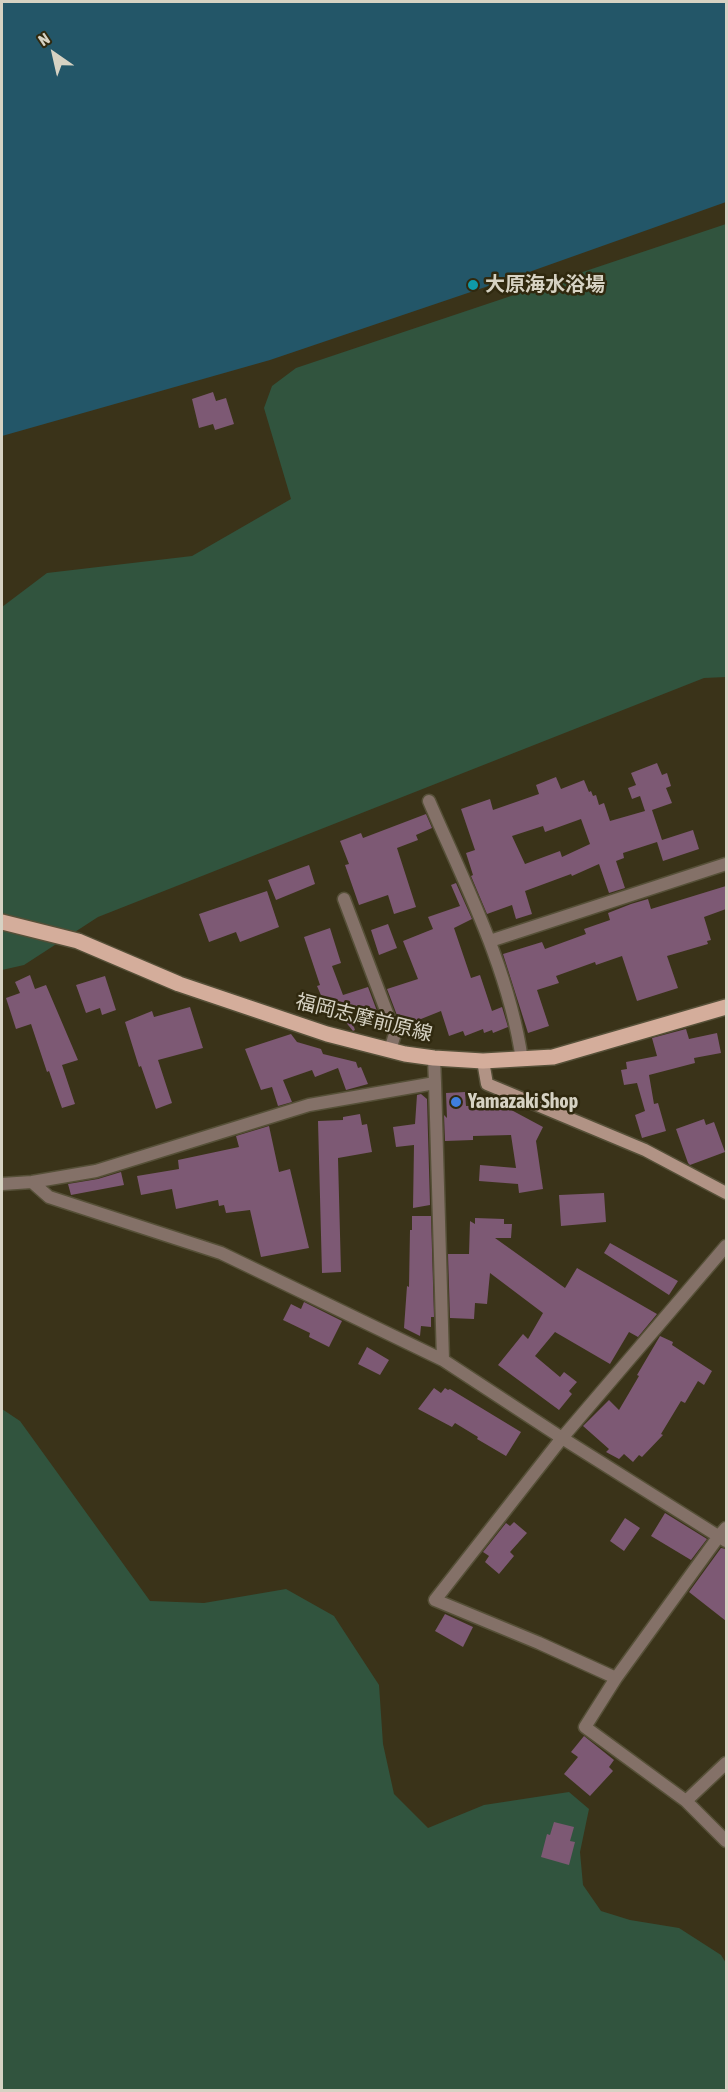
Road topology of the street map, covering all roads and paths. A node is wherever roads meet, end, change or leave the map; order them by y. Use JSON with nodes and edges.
{"nodes":[{"id":1,"x":429,"y":801,"type":"dead end"},
{"id":2,"x":726,"y":864,"type":"edge"},
{"id":3,"x":344,"y":899,"type":"dead end"},
{"id":4,"x":2,"y":919,"type":"edge"},
{"id":5,"x":490,"y":941,"type":"junction"},
{"id":6,"x":726,"y":1007,"type":"edge"},
{"id":7,"x":390,"y":1050,"type":"junction"},
{"id":8,"x":434,"y":1058,"type":"junction"},
{"id":9,"x":522,"y":1060,"type":"junction"},
{"id":10,"x":483,"y":1061,"type":"junction"},
{"id":11,"x":435,"y":1083,"type":"junction"},
{"id":12,"x":32,"y":1182,"type":"junction"},
{"id":13,"x":2,"y":1184,"type":"edge"},
{"id":14,"x":726,"y":1193,"type":"edge"},
{"id":15,"x":726,"y":1246,"type":"edge"},
{"id":16,"x":443,"y":1360,"type":"junction"},
{"id":17,"x":562,"y":1438,"type":"junction"},
{"id":18,"x":724,"y":1535,"type":"edge"},
{"id":19,"x":616,"y":1678,"type":"junction"},
{"id":20,"x":726,"y":1763,"type":"edge"},
{"id":21,"x":686,"y":1801,"type":"junction"},
{"id":22,"x":726,"y":1841,"type":"edge"}],
"edges":[{"from":1,"to":5,"type":"street"},
{"from":2,"to":5,"type":"street"},
{"from":3,"to":7,"type":"street"},
{"from":4,"to":7,"type":"main road","name":"福岡志摩前原線"},
{"from":5,"to":9,"type":"street"},
{"from":6,"to":9,"type":"main road","name":"福岡志摩前原線"},
{"from":7,"to":8,"type":"main road","name":"福岡志摩前原線"},
{"from":8,"to":10,"type":"main road","name":"福岡志摩前原線"},
{"from":8,"to":11,"type":"street"},
{"from":9,"to":10,"type":"main road","name":"福岡志摩前原線"},
{"from":10,"to":14,"type":"main road"},
{"from":11,"to":12,"type":"street"},
{"from":11,"to":16,"type":"street"},
{"from":12,"to":13,"type":"street"},
{"from":12,"to":16,"type":"street"},
{"from":15,"to":17,"type":"street"},
{"from":16,"to":17,"type":"street"},
{"from":17,"to":18,"type":"street"},
{"from":17,"to":19,"type":"street"},
{"from":18,"to":19,"type":"street"},
{"from":19,"to":21,"type":"street"},
{"from":20,"to":21,"type":"street"},
{"from":21,"to":22,"type":"street"}]}
